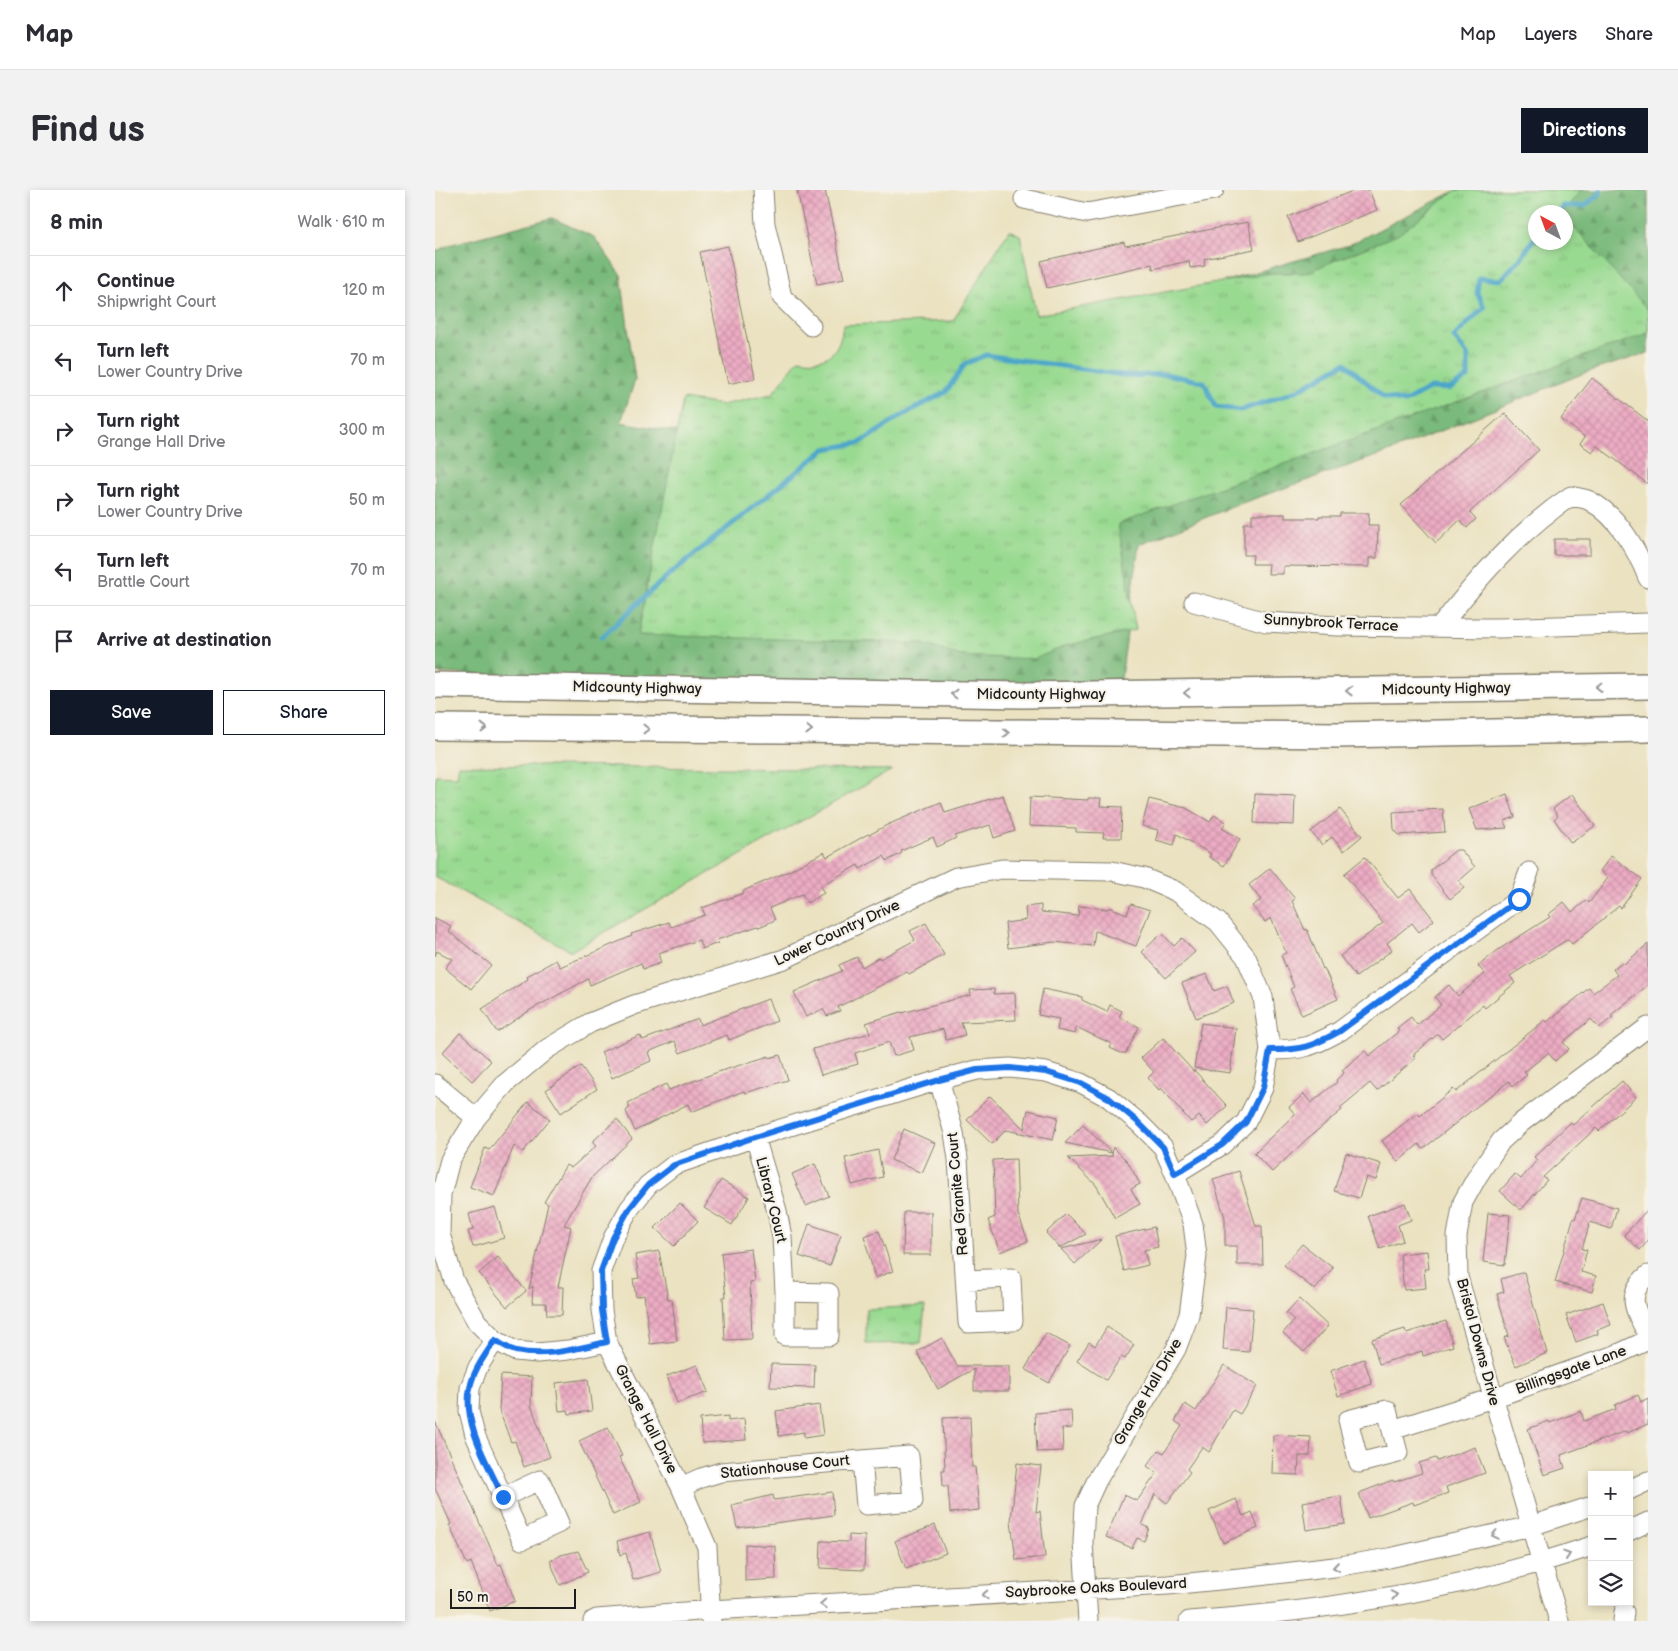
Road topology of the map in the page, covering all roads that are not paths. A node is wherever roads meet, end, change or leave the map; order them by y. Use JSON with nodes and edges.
{"nodes":[{"id":1,"x":763,"y":190,"type":"edge"},
{"id":2,"x":1214,"y":190,"type":"edge"},
{"id":3,"x":1024,"y":199,"type":"dead end"},
{"id":4,"x":811,"y":326,"type":"dead end"},
{"id":5,"x":1648,"y":578,"type":"edge"},
{"id":6,"x":1194,"y":602,"type":"dead end"},
{"id":7,"x":1648,"y":623,"type":"edge"},
{"id":8,"x":1440,"y":627,"type":"junction"},
{"id":9,"x":435,"y":685,"type":"edge"},
{"id":10,"x":1648,"y":686,"type":"edge"},
{"id":11,"x":435,"y":727,"type":"edge"},
{"id":12,"x":1648,"y":729,"type":"edge"},
{"id":13,"x":1529,"y":872,"type":"dead end"},
{"id":14,"x":1648,"y":1027,"type":"edge"},
{"id":15,"x":1270,"y":1050,"type":"junction"},
{"id":16,"x":939,"y":1080,"type":"junction"},
{"id":17,"x":435,"y":1084,"type":"edge"},
{"id":18,"x":476,"y":1118,"type":"junction"},
{"id":19,"x":755,"y":1137,"type":"junction"},
{"id":20,"x":1175,"y":1174,"type":"junction"},
{"id":21,"x":1648,"y":1275,"type":"edge"},
{"id":22,"x":966,"y":1280,"type":"dead end"},
{"id":23,"x":785,"y":1292,"type":"dead end"},
{"id":24,"x":1648,"y":1335,"type":"edge"},
{"id":25,"x":495,"y":1340,"type":"junction"},
{"id":26,"x":1648,"y":1340,"type":"edge"},
{"id":27,"x":607,"y":1342,"type":"junction"},
{"id":28,"x":1493,"y":1398,"type":"junction"},
{"id":29,"x":1391,"y":1430,"type":"dead end"},
{"id":30,"x":862,"y":1460,"type":"dead end"},
{"id":31,"x":1648,"y":1481,"type":"edge"},
{"id":32,"x":681,"y":1487,"type":"junction"},
{"id":33,"x":1633,"y":1488,"type":"edge"},
{"id":34,"x":503,"y":1497,"type":"dead end"},
{"id":35,"x":1588,"y":1507,"type":"edge"},
{"id":36,"x":1648,"y":1522,"type":"edge"},
{"id":37,"x":1531,"y":1526,"type":"junction"},
{"id":38,"x":1633,"y":1529,"type":"edge"},
{"id":39,"x":1588,"y":1547,"type":"edge"},
{"id":40,"x":1541,"y":1563,"type":"junction"},
{"id":41,"x":1086,"y":1590,"type":"junction"},
{"id":42,"x":710,"y":1616,"type":"edge"},
{"id":43,"x":593,"y":1621,"type":"edge"},
{"id":44,"x":1089,"y":1621,"type":"edge"},
{"id":45,"x":1189,"y":1621,"type":"edge"},
{"id":46,"x":1559,"y":1621,"type":"edge"}],
"edges":[{"from":1,"to":4,"type":"street"},
{"from":2,"to":3,"type":"street"},
{"from":5,"to":8,"type":"street"},
{"from":6,"to":8,"type":"street","name":"Sunnybrook Terrace"},
{"from":7,"to":8,"type":"street","name":"Sunnybrook Terrace"},
{"from":10,"to":9,"type":"main road","name":"Midcounty Highway","one_way":true},
{"from":11,"to":12,"type":"main road","one_way":true},
{"from":13,"to":15,"type":"street"},
{"from":14,"to":28,"type":"street","name":"Bristol Downs Drive"},
{"from":15,"to":18,"type":"street","name":"Lower Country Drive"},
{"from":15,"to":20,"type":"street","name":"Lower Country Drive"},
{"from":16,"to":19,"type":"street","name":"Grange Hall Drive"},
{"from":16,"to":20,"type":"street","name":"Grange Hall Drive"},
{"from":16,"to":22,"type":"street","name":"Red Granite Court"},
{"from":17,"to":18,"type":"street"},
{"from":18,"to":25,"type":"street","name":"Lower Country Drive"},
{"from":19,"to":23,"type":"street","name":"Library Court"},
{"from":19,"to":27,"type":"street","name":"Grange Hall Drive"},
{"from":20,"to":41,"type":"street","name":"Grange Hall Drive"},
{"from":21,"to":24,"type":"street"},
{"from":25,"to":27,"type":"street","name":"Lower Country Drive"},
{"from":25,"to":34,"type":"street"},
{"from":26,"to":28,"type":"street","name":"Billingsgate Lane"},
{"from":27,"to":32,"type":"street","name":"Grange Hall Drive"},
{"from":28,"to":29,"type":"street","name":"Billingsgate Lane"},
{"from":28,"to":37,"type":"street","name":"Bristol Downs Drive"},
{"from":30,"to":32,"type":"street","name":"Stationhouse Court"},
{"from":31,"to":33,"type":"street"},
{"from":32,"to":42,"type":"street","name":"Grange Hall Drive"},
{"from":35,"to":37,"type":"street","name":"Saybrooke Oaks Boulevard"},
{"from":36,"to":38,"type":"street"},
{"from":37,"to":40,"type":"street","name":"Bristol Downs Drive"},
{"from":37,"to":41,"type":"street","name":"Saybrooke Oaks Boulevard","one_way":true},
{"from":40,"to":39,"type":"street","one_way":true},
{"from":45,"to":40,"type":"street","one_way":true},
{"from":40,"to":46,"type":"street","name":"Bristol Downs Drive"},
{"from":41,"to":42,"type":"street","name":"Saybrooke Oaks Boulevard","one_way":true},
{"from":41,"to":44,"type":"street","name":"Grange Hall Drive"},
{"from":42,"to":43,"type":"street","name":"Saybrooke Oaks Boulevard"}]}
